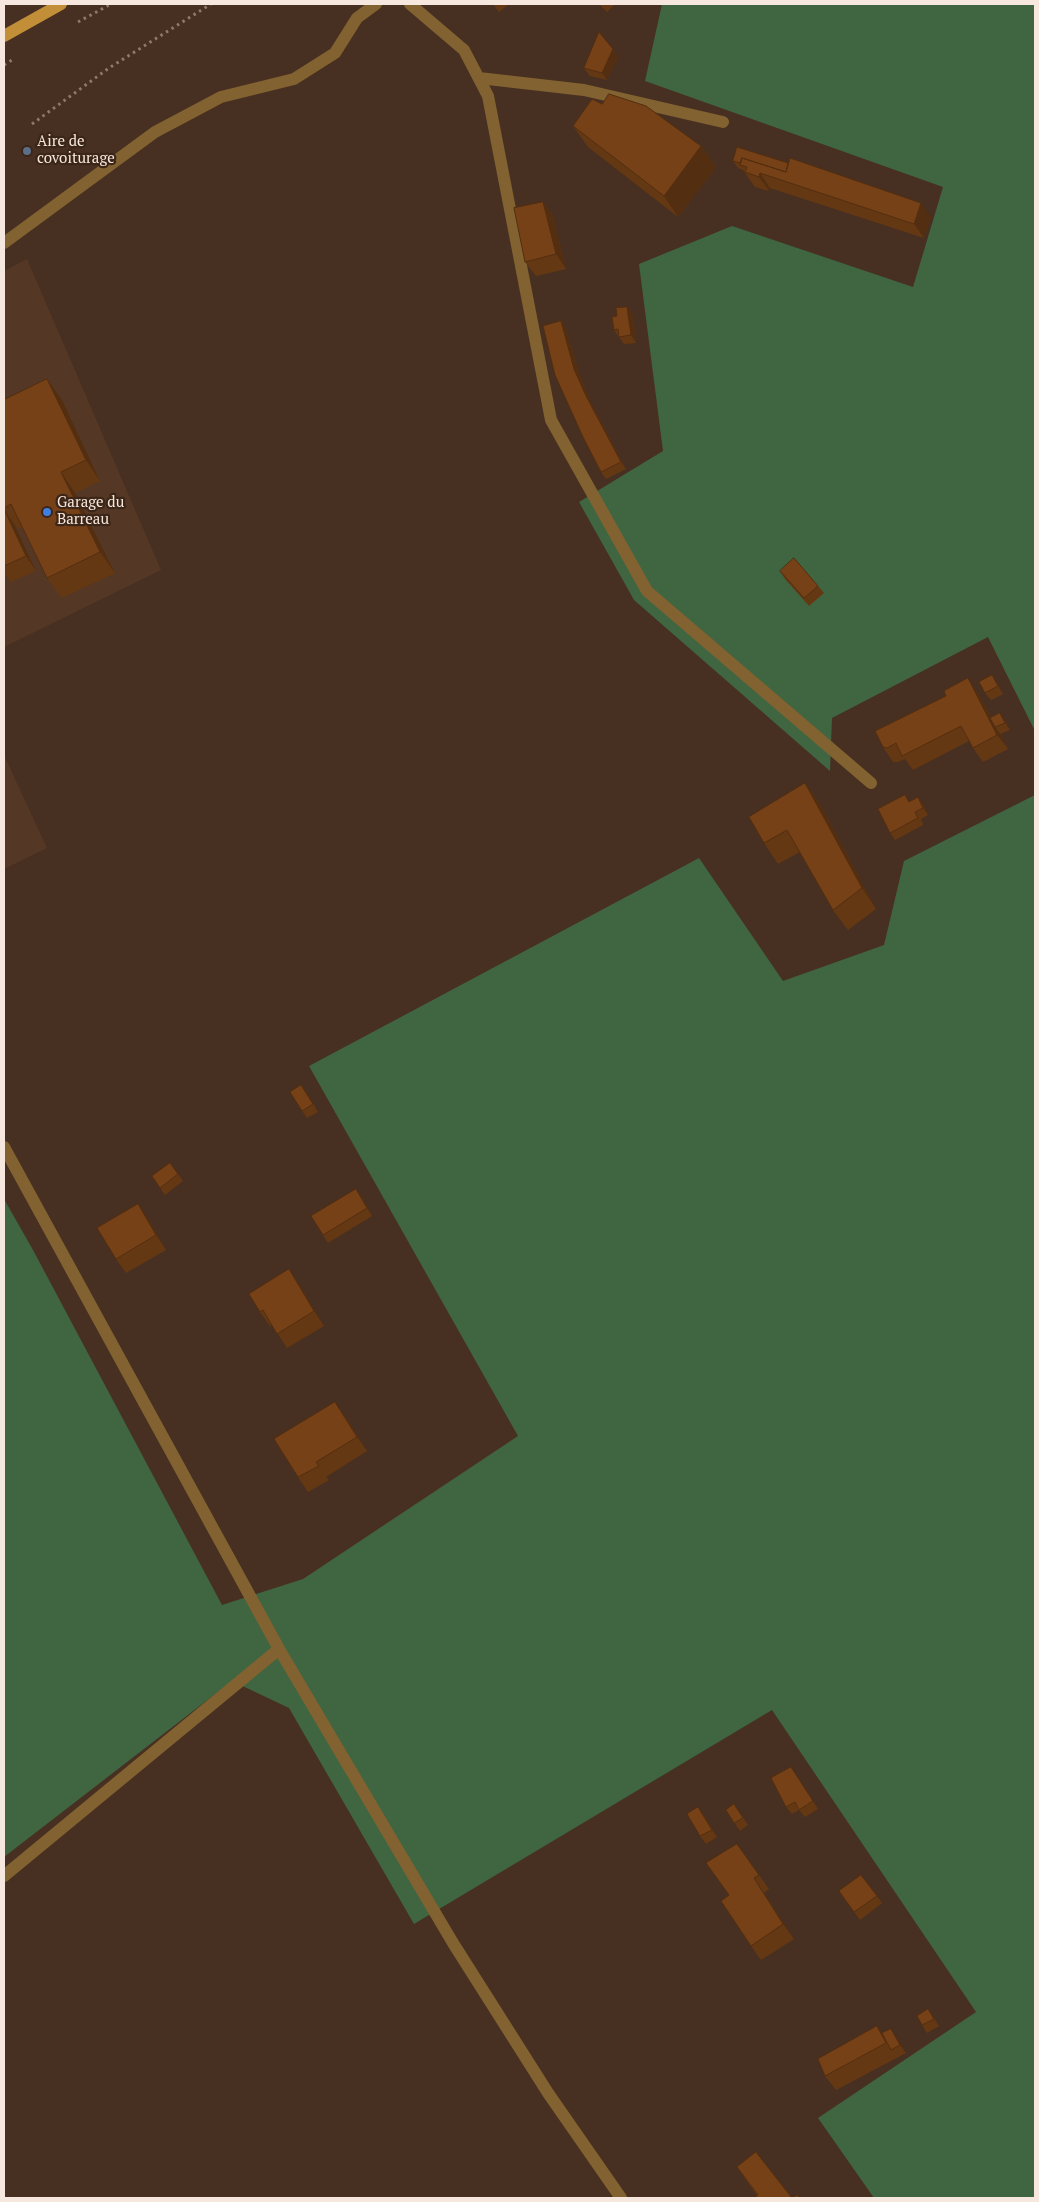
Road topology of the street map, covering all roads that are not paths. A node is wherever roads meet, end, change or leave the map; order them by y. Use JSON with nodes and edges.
{"nodes":[{"id":1,"x":62,"y":4,"type":"edge"},
{"id":2,"x":376,"y":4,"type":"edge"},
{"id":3,"x":410,"y":4,"type":"edge"},
{"id":4,"x":4,"y":36,"type":"edge"},
{"id":5,"x":479,"y":78,"type":"junction"},
{"id":6,"x":723,"y":122,"type":"dead end"},
{"id":7,"x":4,"y":243,"type":"edge"},
{"id":8,"x":871,"y":783,"type":"dead end"},
{"id":9,"x":4,"y":1148,"type":"edge"},
{"id":10,"x":278,"y":1649,"type":"junction"},
{"id":11,"x":4,"y":1876,"type":"edge"},
{"id":12,"x":621,"y":2198,"type":"edge"}],
"edges":[{"from":1,"to":4,"type":"main road"},
{"from":2,"to":7,"type":"street"},
{"from":3,"to":5,"type":"street"},
{"from":5,"to":6,"type":"street"},
{"from":5,"to":8,"type":"street"},
{"from":9,"to":10,"type":"street"},
{"from":10,"to":11,"type":"street"},
{"from":10,"to":12,"type":"street"}]}
